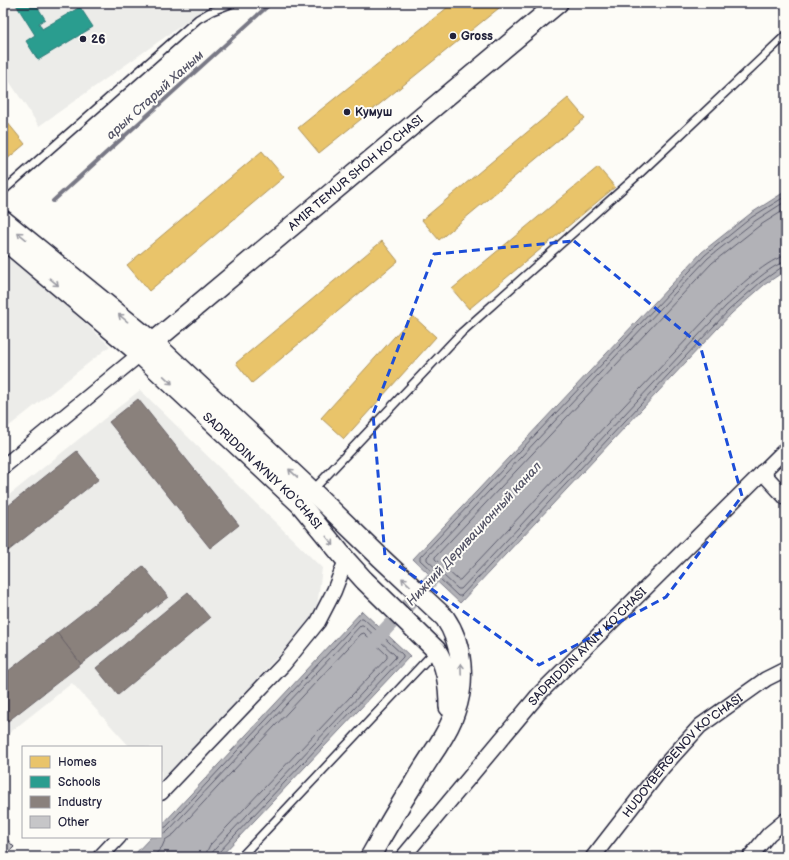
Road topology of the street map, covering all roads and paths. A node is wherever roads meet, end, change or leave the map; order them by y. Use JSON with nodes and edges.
{"nodes":[{"id":1,"x":233,"y":3,"type":"edge"},
{"id":2,"x":558,"y":3,"type":"edge"},
{"id":3,"x":786,"y":35,"type":"edge"},
{"id":4,"x":3,"y":191,"type":"edge"},
{"id":5,"x":3,"y":220,"type":"edge"},
{"id":6,"x":3,"y":239,"type":"edge"},
{"id":7,"x":147,"y":348,"type":"junction"},
{"id":8,"x":786,"y":449,"type":"edge"},
{"id":9,"x":3,"y":467,"type":"edge"},
{"id":10,"x":762,"y":472,"type":"junction"},
{"id":11,"x":312,"y":491,"type":"junction"},
{"id":12,"x":786,"y":498,"type":"edge"},
{"id":13,"x":346,"y":560,"type":"junction"},
{"id":14,"x":431,"y":644,"type":"junction"},
{"id":15,"x":786,"y":669,"type":"edge"},
{"id":16,"x":438,"y":745,"type":"junction"},
{"id":17,"x":162,"y":792,"type":"edge"},
{"id":18,"x":786,"y":820,"type":"edge"},
{"id":19,"x":118,"y":838,"type":"edge"},
{"id":20,"x":100,"y":857,"type":"edge"},
{"id":21,"x":241,"y":857,"type":"edge"},
{"id":22,"x":370,"y":857,"type":"edge"},
{"id":23,"x":403,"y":857,"type":"edge"},
{"id":24,"x":593,"y":857,"type":"edge"},
{"id":25,"x":750,"y":857,"type":"edge"}],
"edges":[{"from":1,"to":4,"type":"lane"},
{"from":2,"to":7,"type":"main road","name":"AMIR TEMUR SHOH KO‘CHASI"},
{"from":3,"to":11,"type":"lane"},
{"from":7,"to":5,"type":"main road","name":"SADRIDDIN AYNIY KO‘CHASI","one_way":true},
{"from":6,"to":7,"type":"main road","name":"SADRIDDIN AYNIY KO‘CHASI","one_way":true},
{"from":7,"to":9,"type":"street","name":"AMIR TEMUR SHOH KO‘CHASI"},
{"from":11,"to":7,"type":"main road","name":"SADRIDDIN AYNIY KO‘CHASI","one_way":true},
{"from":7,"to":13,"type":"main road","name":"SADRIDDIN AYNIY KO‘CHASI","one_way":true},
{"from":8,"to":10,"type":"street","name":"SADRIDDIN AYNIY KO‘CHASI"},
{"from":10,"to":12,"type":"street"},
{"from":10,"to":23,"type":"street","name":"SADRIDDIN AYNIY KO‘CHASI"},
{"from":16,"to":11,"type":"main road","name":"SADRIDDIN AYNIY KO‘CHASI","one_way":true},
{"from":13,"to":14,"type":"main road","name":"SADRIDDIN AYNIY KO‘CHASI"},
{"from":13,"to":17,"type":"street"},
{"from":14,"to":16,"type":"main road","name":"SADRIDDIN AYNIY KO‘CHASI"},
{"from":14,"to":21,"type":"lane"},
{"from":15,"to":24,"type":"street","name":"HUDOYBERGENOV KO‘CHASI"},
{"from":16,"to":22,"type":"main road","name":"SADRIDDIN AYNIY KO‘CHASI"},
{"from":18,"to":25,"type":"street"},
{"from":19,"to":20,"type":"street"}]}
